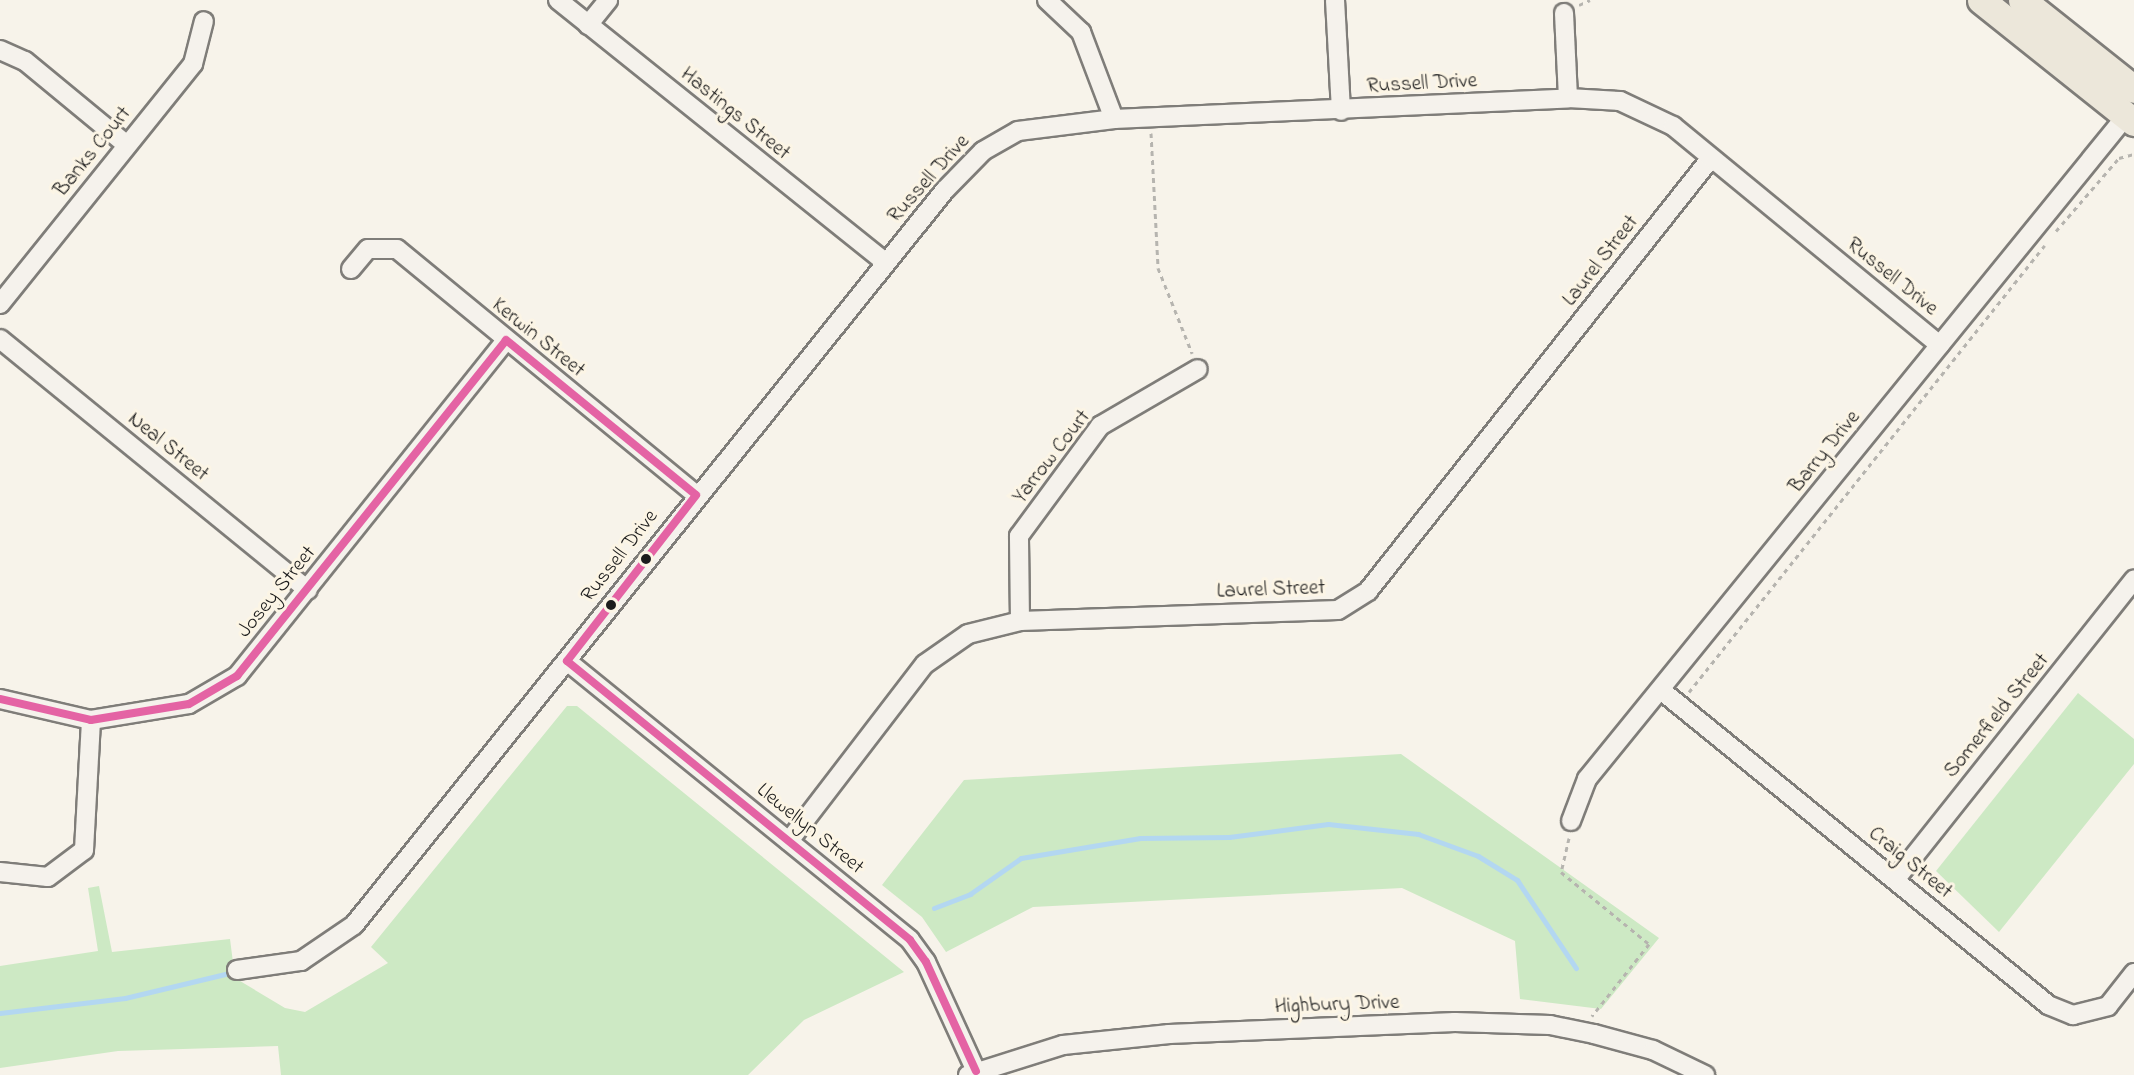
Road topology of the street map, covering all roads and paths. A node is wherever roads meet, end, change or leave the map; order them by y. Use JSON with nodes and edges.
{"nodes":[{"id":1,"x":558,"y":0,"type":"edge"},
{"id":2,"x":608,"y":0,"type":"edge"},
{"id":3,"x":1047,"y":0,"type":"edge"},
{"id":4,"x":1335,"y":0,"type":"edge"},
{"id":5,"x":1981,"y":0,"type":"edge"},
{"id":6,"x":2022,"y":0,"type":"edge"},
{"id":7,"x":1564,"y":13,"type":"dead end"},
{"id":8,"x":204,"y":21,"type":"dead end"},
{"id":9,"x":588,"y":25,"type":"junction"},
{"id":10,"x":0,"y":50,"type":"edge"},
{"id":11,"x":2134,"y":89,"type":"edge"},
{"id":12,"x":1568,"y":98,"type":"junction"},
{"id":13,"x":1341,"y":111,"type":"junction"},
{"id":14,"x":1114,"y":119,"type":"junction"},
{"id":15,"x":1149,"y":119,"type":"junction"},
{"id":16,"x":2130,"y":119,"type":"edge"},
{"id":17,"x":127,"y":145,"type":"junction"},
{"id":18,"x":2134,"y":154,"type":"edge"},
{"id":19,"x":1711,"y":158,"type":"junction"},
{"id":20,"x":885,"y":262,"type":"junction"},
{"id":21,"x":351,"y":269,"type":"dead end"},
{"id":22,"x":0,"y":304,"type":"edge"},
{"id":23,"x":0,"y":339,"type":"edge"},
{"id":24,"x":506,"y":340,"type":"junction"},
{"id":25,"x":1940,"y":345,"type":"junction"},
{"id":26,"x":1198,"y":369,"type":"joint"},
{"id":27,"x":696,"y":495,"type":"junction"},
{"id":28,"x":2134,"y":579,"type":"edge"},
{"id":29,"x":308,"y":590,"type":"junction"},
{"id":30,"x":1020,"y":621,"type":"junction"},
{"id":31,"x":567,"y":661,"type":"junction"},
{"id":32,"x":1662,"y":691,"type":"junction"},
{"id":33,"x":1688,"y":693,"type":"dead end"},
{"id":34,"x":0,"y":699,"type":"edge"},
{"id":35,"x":91,"y":720,"type":"junction"},
{"id":36,"x":1571,"y":821,"type":"joint"},
{"id":37,"x":789,"y":841,"type":"junction"},
{"id":38,"x":0,"y":872,"type":"edge"},
{"id":39,"x":1895,"y":880,"type":"junction"},
{"id":40,"x":237,"y":969,"type":"dead end"},
{"id":41,"x":2134,"y":973,"type":"edge"},
{"id":42,"x":1598,"y":1023,"type":"dead end"},
{"id":43,"x":972,"y":1073,"type":"edge"},
{"id":44,"x":1705,"y":1075,"type":"edge"}],
"edges":[{"from":1,"to":9,"type":"street","name":"Hastings Street"},
{"from":2,"to":9,"type":"street"},
{"from":3,"to":14,"type":"street"},
{"from":4,"to":13,"type":"street"},
{"from":5,"to":16,"type":"main road"},
{"from":6,"to":11,"type":"main road"},
{"from":7,"to":12,"type":"street"},
{"from":8,"to":17,"type":"street","name":"Banks Court"},
{"from":9,"to":20,"type":"street","name":"Hastings Street"},
{"from":10,"to":17,"type":"street"},
{"from":12,"to":13,"type":"street","name":"Russell Drive"},
{"from":12,"to":19,"type":"street","name":"Russell Drive"},
{"from":13,"to":15,"type":"street","name":"Russell Drive"},
{"from":14,"to":15,"type":"street","name":"Russell Drive"},
{"from":14,"to":20,"type":"street","name":"Russell Drive"},
{"from":15,"to":26,"type":"path"},
{"from":16,"to":25,"type":"street","name":"Barry Drive"},
{"from":17,"to":22,"type":"street","name":"Banks Court"},
{"from":18,"to":33,"type":"path"},
{"from":19,"to":25,"type":"street","name":"Russell Drive"},
{"from":19,"to":30,"type":"street","name":"Laurel Street"},
{"from":20,"to":27,"type":"street","name":"Russell Drive"},
{"from":21,"to":24,"type":"street","name":"Kerwin Street"},
{"from":23,"to":29,"type":"street","name":"Neal Street"},
{"from":24,"to":27,"type":"street","name":"Kerwin Street"},
{"from":24,"to":29,"type":"street","name":"Josey Street"},
{"from":25,"to":32,"type":"street","name":"Barry Drive"},
{"from":26,"to":30,"type":"street","name":"Yarrow Court"},
{"from":27,"to":31,"type":"street","name":"Russell Drive"},
{"from":28,"to":39,"type":"street","name":"Somerfield Street"},
{"from":29,"to":35,"type":"street","name":"Josey Street"},
{"from":30,"to":37,"type":"street","name":"Laurel Street"},
{"from":31,"to":37,"type":"street","name":"Llewellyn Street"},
{"from":31,"to":40,"type":"street","name":"Russell Drive"},
{"from":32,"to":36,"type":"street","name":"Barry Drive"},
{"from":32,"to":39,"type":"street","name":"Craig Street"},
{"from":34,"to":35,"type":"street","name":"Josey Street"},
{"from":35,"to":38,"type":"street"},
{"from":36,"to":42,"type":"path"},
{"from":37,"to":43,"type":"street","name":"Llewellyn Street"},
{"from":39,"to":41,"type":"street","name":"Craig Street"},
{"from":43,"to":44,"type":"street","name":"Highbury Drive"}]}
